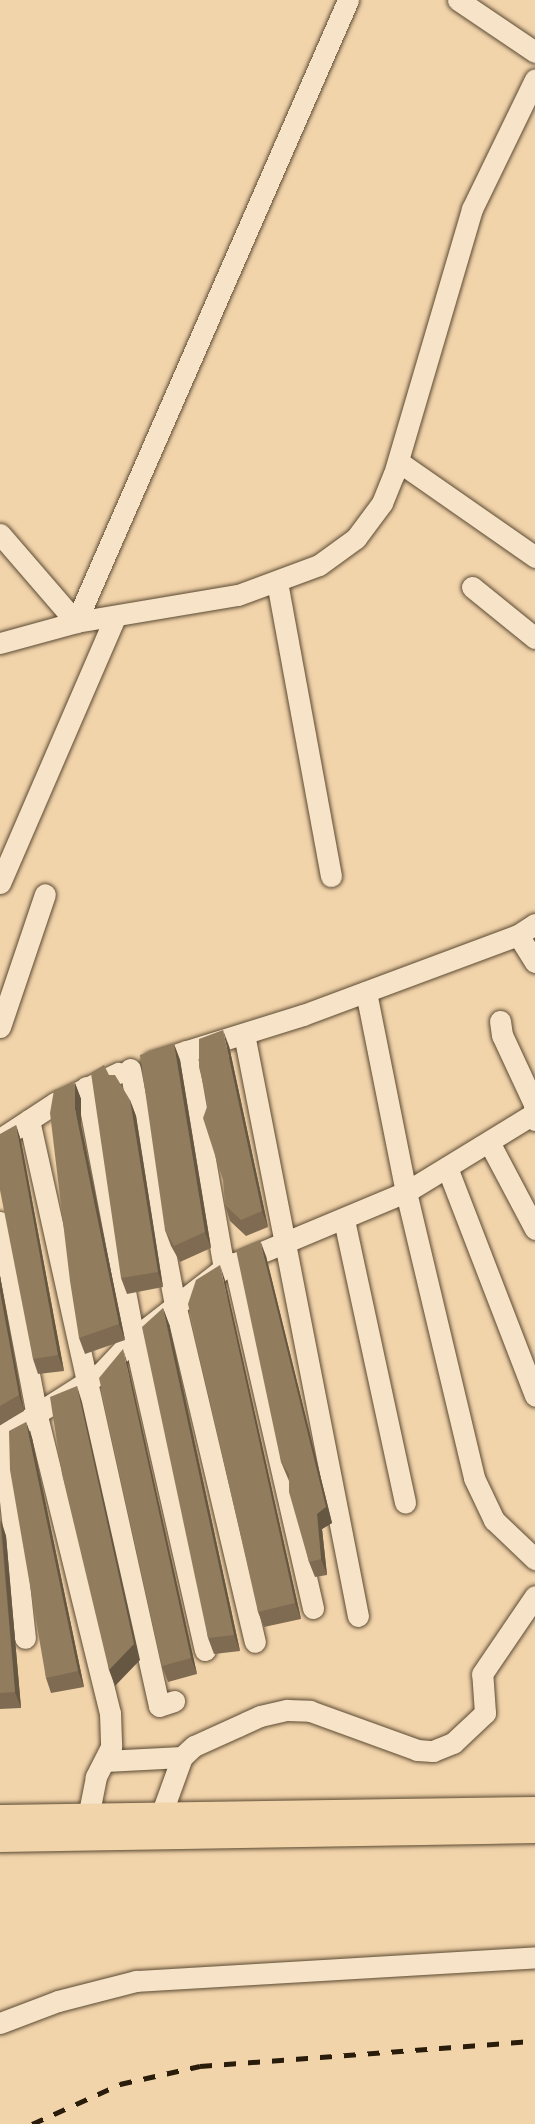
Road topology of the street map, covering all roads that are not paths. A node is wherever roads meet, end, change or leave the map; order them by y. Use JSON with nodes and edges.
{"nodes":[{"id":1,"x":348,"y":0,"type":"edge"},
{"id":2,"x":458,"y":0,"type":"edge"},
{"id":3,"x":535,"y":52,"type":"edge"},
{"id":4,"x":535,"y":79,"type":"edge"},
{"id":5,"x":399,"y":462,"type":"junction"},
{"id":6,"x":0,"y":534,"type":"edge"},
{"id":7,"x":535,"y":557,"type":"edge"},
{"id":8,"x":278,"y":582,"type":"junction"},
{"id":9,"x":472,"y":587,"type":"dead end"},
{"id":10,"x":115,"y":617,"type":"junction"},
{"id":11,"x":76,"y":622,"type":"junction"},
{"id":12,"x":535,"y":638,"type":"edge"},
{"id":13,"x":0,"y":643,"type":"edge"},
{"id":14,"x":331,"y":876,"type":"dead end"},
{"id":15,"x":0,"y":883,"type":"edge"},
{"id":16,"x":45,"y":894,"type":"dead end"},
{"id":17,"x":526,"y":930,"type":"edge"},
{"id":18,"x":535,"y":962,"type":"edge"},
{"id":19,"x":366,"y":992,"type":"junction"},
{"id":20,"x":500,"y":1021,"type":"dead end"},
{"id":21,"x":0,"y":1027,"type":"edge"},
{"id":22,"x":244,"y":1034,"type":"junction"},
{"id":23,"x":186,"y":1051,"type":"junction"},
{"id":24,"x":130,"y":1069,"type":"junction"},
{"id":25,"x":86,"y":1087,"type":"junction"},
{"id":26,"x":534,"y":1116,"type":"edge"},
{"id":27,"x":29,"y":1120,"type":"junction"},
{"id":28,"x":0,"y":1139,"type":"edge"},
{"id":29,"x":490,"y":1144,"type":"junction"},
{"id":30,"x":448,"y":1170,"type":"junction"},
{"id":31,"x":406,"y":1192,"type":"junction"},
{"id":32,"x":344,"y":1220,"type":"junction"},
{"id":33,"x":0,"y":1222,"type":"edge"},
{"id":34,"x":535,"y":1229,"type":"edge"},
{"id":35,"x":285,"y":1242,"type":"junction"},
{"id":36,"x":229,"y":1266,"type":"junction"},
{"id":37,"x":175,"y":1304,"type":"junction"},
{"id":38,"x":134,"y":1338,"type":"junction"},
{"id":39,"x":86,"y":1382,"type":"junction"},
{"id":40,"x":535,"y":1396,"type":"edge"},
{"id":41,"x":37,"y":1416,"type":"junction"},
{"id":42,"x":2,"y":1437,"type":"edge"},
{"id":43,"x":405,"y":1503,"type":"dead end"},
{"id":44,"x":535,"y":1559,"type":"edge"},
{"id":45,"x":535,"y":1596,"type":"edge"},
{"id":46,"x":313,"y":1608,"type":"dead end"},
{"id":47,"x":358,"y":1616,"type":"dead end"},
{"id":48,"x":25,"y":1638,"type":"dead end"},
{"id":49,"x":255,"y":1642,"type":"dead end"},
{"id":50,"x":205,"y":1650,"type":"edge"},
{"id":51,"x":173,"y":1702,"type":"dead end"},
{"id":52,"x":182,"y":1757,"type":"junction"},
{"id":53,"x":105,"y":1761,"type":"junction"},
{"id":54,"x":535,"y":1810,"type":"edge"},
{"id":55,"x":161,"y":1815,"type":"junction"},
{"id":56,"x":88,"y":1817,"type":"junction"},
{"id":57,"x":0,"y":1818,"type":"edge"},
{"id":58,"x":535,"y":1830,"type":"edge"},
{"id":59,"x":0,"y":1839,"type":"edge"},
{"id":60,"x":535,"y":1957,"type":"edge"},
{"id":61,"x":0,"y":2022,"type":"edge"}],
"edges":[{"from":1,"to":11,"type":"street"},
{"from":2,"to":3,"type":"street"},
{"from":4,"to":5,"type":"street"},
{"from":5,"to":7,"type":"street"},
{"from":5,"to":8,"type":"street"},
{"from":6,"to":11,"type":"street"},
{"from":8,"to":10,"type":"street"},
{"from":8,"to":14,"type":"street"},
{"from":9,"to":12,"type":"street"},
{"from":10,"to":11,"type":"street"},
{"from":10,"to":15,"type":"street"},
{"from":11,"to":13,"type":"street"},
{"from":16,"to":21,"type":"street"},
{"from":17,"to":18,"type":"street"},
{"from":17,"to":19,"type":"street"},
{"from":19,"to":22,"type":"street"},
{"from":19,"to":31,"type":"street"},
{"from":20,"to":26,"type":"street"},
{"from":22,"to":23,"type":"street"},
{"from":22,"to":35,"type":"street"},
{"from":23,"to":24,"type":"street"},
{"from":23,"to":36,"type":"street"},
{"from":24,"to":25,"type":"street"},
{"from":24,"to":37,"type":"street"},
{"from":25,"to":27,"type":"street"},
{"from":25,"to":38,"type":"street"},
{"from":26,"to":29,"type":"street"},
{"from":27,"to":28,"type":"street"},
{"from":27,"to":39,"type":"street"},
{"from":29,"to":30,"type":"street"},
{"from":29,"to":34,"type":"street"},
{"from":30,"to":31,"type":"street"},
{"from":30,"to":40,"type":"street"},
{"from":31,"to":32,"type":"street"},
{"from":31,"to":44,"type":"street"},
{"from":32,"to":35,"type":"street"},
{"from":32,"to":43,"type":"street"},
{"from":33,"to":41,"type":"street"},
{"from":35,"to":36,"type":"street"},
{"from":35,"to":47,"type":"street"},
{"from":36,"to":37,"type":"street"},
{"from":36,"to":46,"type":"street"},
{"from":37,"to":38,"type":"street"},
{"from":37,"to":49,"type":"street"},
{"from":38,"to":39,"type":"street"},
{"from":38,"to":50,"type":"street"},
{"from":39,"to":41,"type":"street"},
{"from":39,"to":51,"type":"street"},
{"from":41,"to":42,"type":"street"},
{"from":41,"to":53,"type":"street"},
{"from":42,"to":48,"type":"street"},
{"from":45,"to":52,"type":"street"},
{"from":52,"to":53,"type":"street"},
{"from":52,"to":55,"type":"street"},
{"from":53,"to":56,"type":"street"},
{"from":54,"to":55,"type":"main road"},
{"from":55,"to":56,"type":"main road"},
{"from":56,"to":57,"type":"main road"},
{"from":58,"to":59,"type":"main road"},
{"from":60,"to":61,"type":"street"}]}
